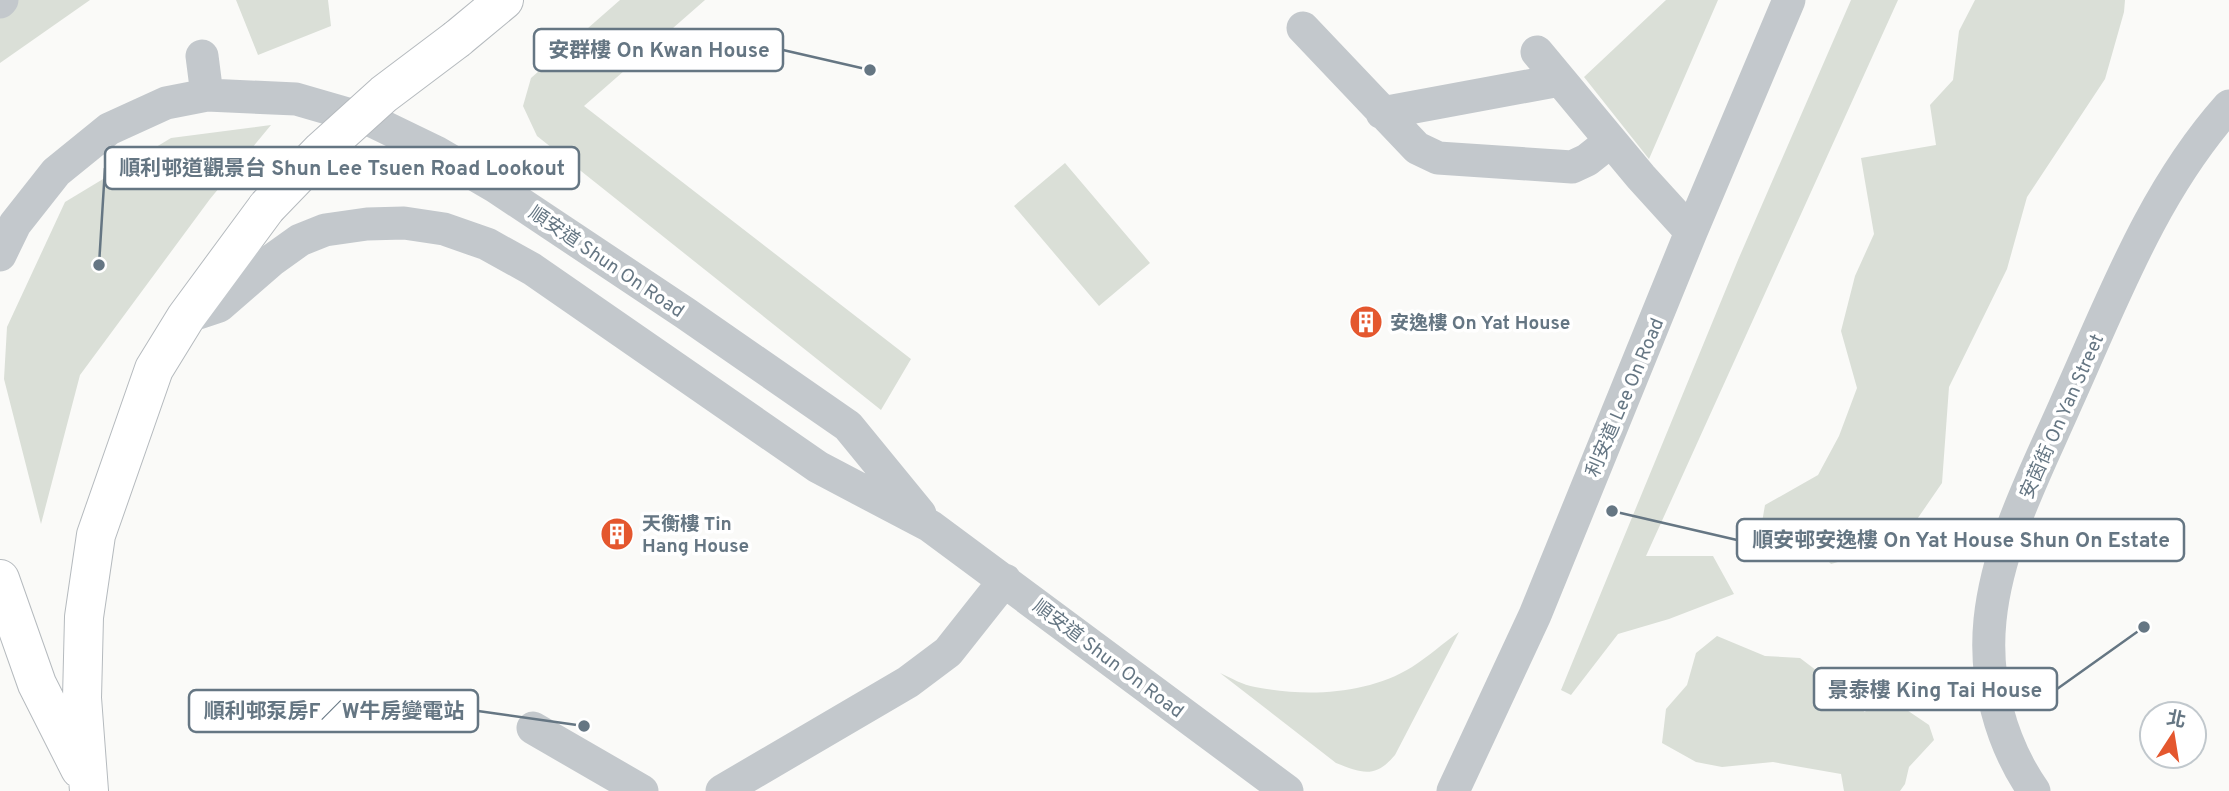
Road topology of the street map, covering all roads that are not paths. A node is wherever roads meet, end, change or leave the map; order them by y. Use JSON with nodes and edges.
{"nodes":[{"id":1,"x":504,"y":0,"type":"edge"},
{"id":2,"x":1789,"y":0,"type":"edge"},
{"id":3,"x":1303,"y":29,"type":"dead end"},
{"id":4,"x":1537,"y":52,"type":"dead end"},
{"id":5,"x":202,"y":56,"type":"dead end"},
{"id":6,"x":1560,"y":80,"type":"junction"},
{"id":7,"x":207,"y":95,"type":"junction"},
{"id":8,"x":2229,"y":106,"type":"edge"},
{"id":9,"x":1382,"y":113,"type":"junction"},
{"id":10,"x":1611,"y":141,"type":"junction"},
{"id":11,"x":1691,"y":232,"type":"junction"},
{"id":12,"x":0,"y":255,"type":"edge"},
{"id":13,"x":186,"y":317,"type":"junction"},
{"id":14,"x":930,"y":526,"type":"junction"},
{"id":15,"x":0,"y":579,"type":"edge"},
{"id":16,"x":1005,"y":580,"type":"junction"},
{"id":17,"x":533,"y":728,"type":"dead end"},
{"id":18,"x":88,"y":787,"type":"edge"},
{"id":19,"x":642,"y":791,"type":"edge"},
{"id":20,"x":722,"y":791,"type":"edge"},
{"id":21,"x":1287,"y":791,"type":"edge"},
{"id":22,"x":1453,"y":791,"type":"edge"},
{"id":23,"x":2034,"y":791,"type":"edge"}],
"edges":[{"from":1,"to":13,"type":"main road","bridge":true},
{"from":2,"to":11,"type":"street","name":"利安道 Lee On Road"},
{"from":3,"to":9,"type":"street"},
{"from":4,"to":6,"type":"street"},
{"from":5,"to":7,"type":"street"},
{"from":6,"to":9,"type":"street"},
{"from":6,"to":10,"type":"street"},
{"from":7,"to":12,"type":"street","name":"順安道 Shun On Road"},
{"from":7,"to":14,"type":"street","name":"順安道 Shun On Road"},
{"from":8,"to":23,"type":"street","name":"安茵街 On Yan Street"},
{"from":9,"to":10,"type":"street"},
{"from":10,"to":11,"type":"street"},
{"from":11,"to":22,"type":"street","name":"利安道 Lee On Road"},
{"from":13,"to":14,"type":"street","name":"順安道 Shun On Road"},
{"from":13,"to":18,"type":"main road"},
{"from":14,"to":16,"type":"street","name":"順安道 Shun On Road"},
{"from":15,"to":18,"type":"main road"},
{"from":16,"to":20,"type":"street"},
{"from":16,"to":21,"type":"street","name":"順安道 Shun On Road"},
{"from":17,"to":19,"type":"street"}]}
